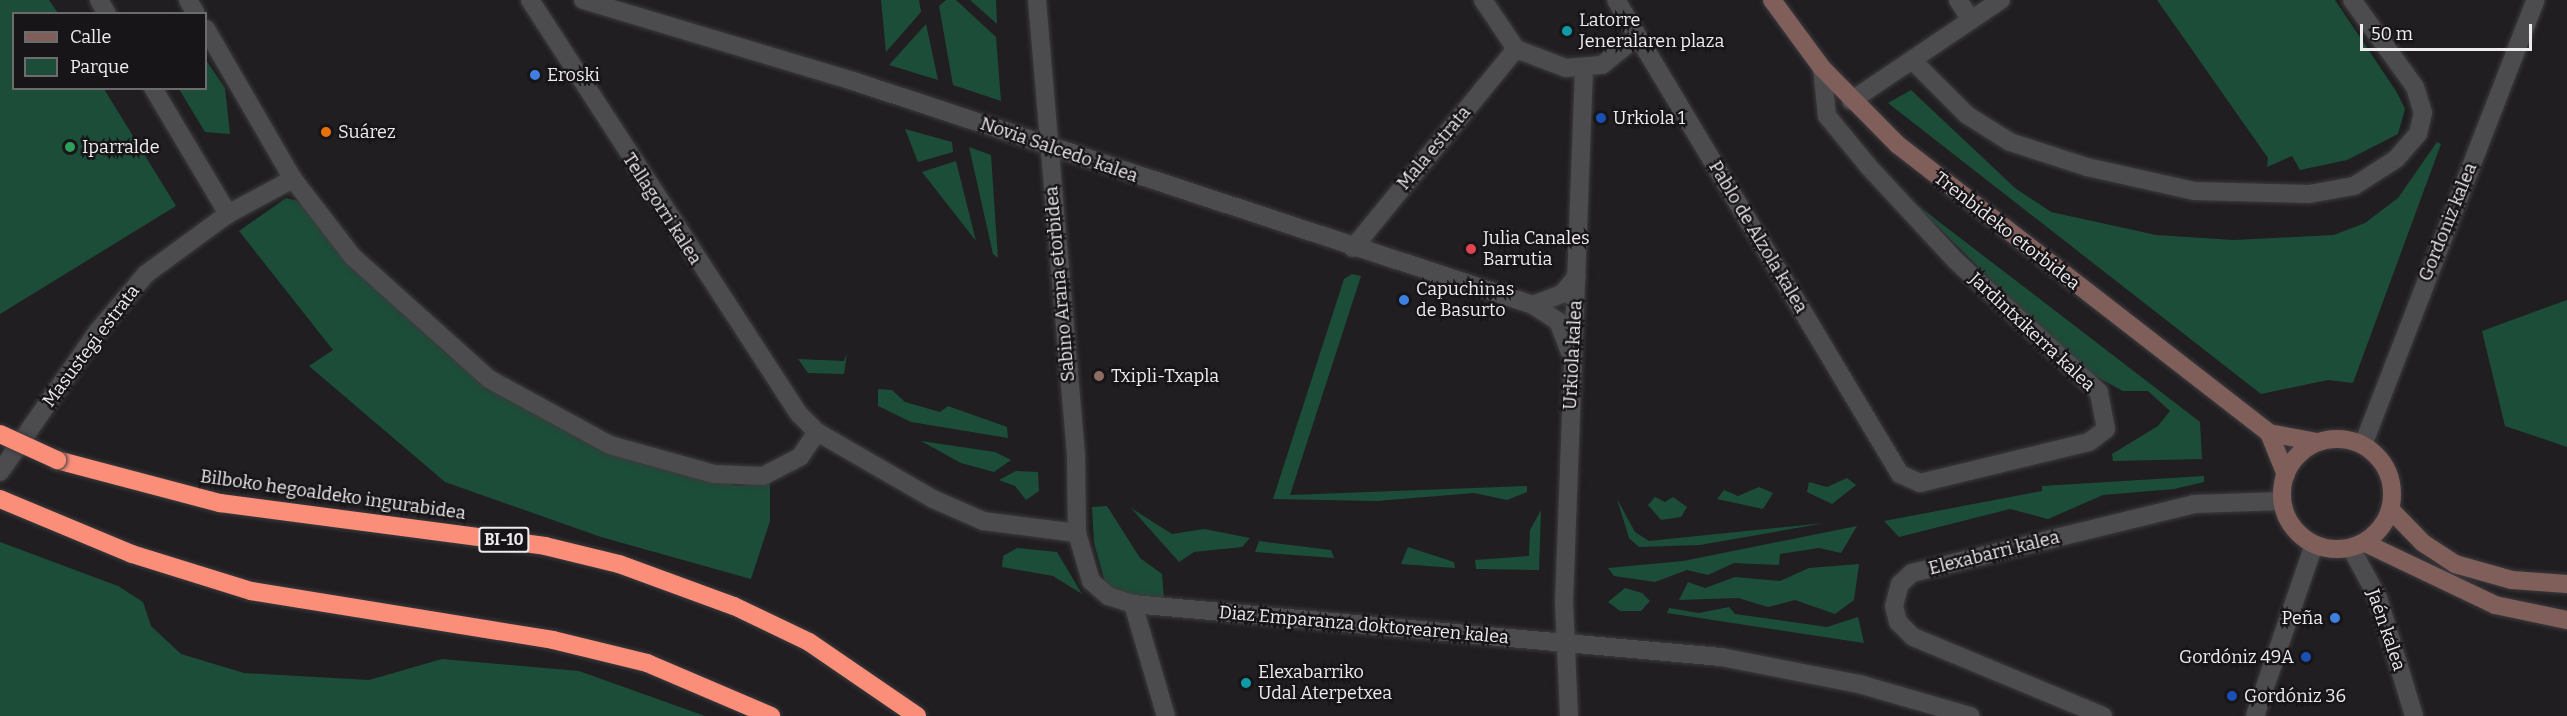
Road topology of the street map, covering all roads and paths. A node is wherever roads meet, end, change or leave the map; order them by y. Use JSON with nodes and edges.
{"nodes":[{"id":1,"x":530,"y":0,"type":"edge"},
{"id":2,"x":583,"y":0,"type":"edge"},
{"id":3,"x":1037,"y":0,"type":"edge"},
{"id":4,"x":1483,"y":0,"type":"edge"},
{"id":5,"x":1616,"y":0,"type":"edge"},
{"id":6,"x":1772,"y":0,"type":"edge"},
{"id":7,"x":1958,"y":0,"type":"edge"},
{"id":8,"x":2001,"y":0,"type":"edge"},
{"id":9,"x":2352,"y":0,"type":"edge"},
{"id":10,"x":2536,"y":0,"type":"edge"},
{"id":11,"x":1971,"y":20,"type":"junction"},
{"id":12,"x":207,"y":31,"type":"edge"},
{"id":13,"x":1638,"y":36,"type":"junction"},
{"id":14,"x":1516,"y":49,"type":"junction"},
{"id":15,"x":1912,"y":60,"type":"junction"},
{"id":16,"x":1822,"y":68,"type":"junction"},
{"id":17,"x":1584,"y":70,"type":"junction"},
{"id":18,"x":154,"y":90,"type":"edge"},
{"id":19,"x":1851,"y":101,"type":"junction"},
{"id":20,"x":1046,"y":144,"type":"junction"},
{"id":21,"x":293,"y":179,"type":"junction"},
{"id":22,"x":228,"y":213,"type":"junction"},
{"id":23,"x":1353,"y":248,"type":"junction"},
{"id":24,"x":1577,"y":276,"type":"junction"},
{"id":25,"x":1533,"y":305,"type":"junction"},
{"id":26,"x":1570,"y":352,"type":"junction"},
{"id":27,"x":817,"y":432,"type":"junction"},
{"id":28,"x":0,"y":434,"type":"edge"},
{"id":29,"x":2269,"y":434,"type":"junction"},
{"id":30,"x":2317,"y":442,"type":"junction"},
{"id":31,"x":2363,"y":445,"type":"junction"},
{"id":32,"x":0,"y":472,"type":"edge"},
{"id":33,"x":1900,"y":474,"type":"joint"},
{"id":34,"x":2286,"y":475,"type":"junction"},
{"id":35,"x":2282,"y":501,"type":"junction"},
{"id":36,"x":8,"y":503,"type":"edge"},
{"id":37,"x":2391,"y":510,"type":"junction"},
{"id":38,"x":1077,"y":533,"type":"junction"},
{"id":39,"x":2314,"y":545,"type":"junction"},
{"id":40,"x":2358,"y":545,"type":"junction"},
{"id":41,"x":2567,"y":584,"type":"edge"},
{"id":42,"x":1133,"y":604,"type":"junction"},
{"id":43,"x":2567,"y":620,"type":"edge"},
{"id":44,"x":1566,"y":640,"type":"junction"},
{"id":45,"x":771,"y":716,"type":"edge"},
{"id":46,"x":918,"y":716,"type":"edge"},
{"id":47,"x":1166,"y":716,"type":"edge"},
{"id":48,"x":1569,"y":716,"type":"edge"},
{"id":49,"x":1970,"y":716,"type":"edge"},
{"id":50,"x":2103,"y":716,"type":"edge"},
{"id":51,"x":2255,"y":716,"type":"edge"},
{"id":52,"x":2414,"y":716,"type":"edge"}],
"edges":[{"from":1,"to":27,"type":"street","name":"Tellagorri kalea"},
{"from":2,"to":20,"type":"street","name":"Novia Salcedo kalea"},
{"from":3,"to":20,"type":"street","name":"Sabino Arana etorbidea"},
{"from":4,"to":14,"type":"street"},
{"from":5,"to":13,"type":"street","name":"Pablo de Alzola kalea"},
{"from":6,"to":16,"type":"street","name":"Trenbideko etorbidea"},
{"from":7,"to":11,"type":"street"},
{"from":8,"to":11,"type":"street"},
{"from":9,"to":15,"type":"street"},
{"from":10,"to":31,"type":"street","name":"Gordoniz kalea"},
{"from":11,"to":15,"type":"street"},
{"from":12,"to":21,"type":"street"},
{"from":13,"to":17,"type":"street"},
{"from":13,"to":33,"type":"street","name":"Pablo de Alzola kalea"},
{"from":14,"to":17,"type":"street"},
{"from":14,"to":23,"type":"street","name":"Mala estrata"},
{"from":15,"to":19,"type":"street"},
{"from":16,"to":19,"type":"street","name":"Trenbideko etorbidea"},
{"from":16,"to":33,"type":"street","name":"Jardintxikerra kalea"},
{"from":17,"to":24,"type":"street","name":"Urkiola kalea"},
{"from":18,"to":22,"type":"street"},
{"from":19,"to":29,"type":"street","name":"Trenbideko etorbidea"},
{"from":20,"to":23,"type":"street","name":"Novia Salcedo kalea"},
{"from":20,"to":38,"type":"street","name":"Sabino Arana etorbidea"},
{"from":21,"to":22,"type":"street","name":"Masustegi estrata"},
{"from":21,"to":27,"type":"street"},
{"from":22,"to":32,"type":"street","name":"Masustegi estrata"},
{"from":23,"to":25,"type":"street","name":"Novia Salcedo kalea"},
{"from":24,"to":25,"type":"street"},
{"from":24,"to":26,"type":"street","name":"Urkiola kalea"},
{"from":25,"to":26,"type":"street","name":"Novia Salcedo kalea"},
{"from":26,"to":44,"type":"street","name":"Urkiola kalea"},
{"from":27,"to":38,"type":"street"},
{"from":28,"to":46,"type":"highway","name":"Bilboko hegoaldeko ingurabidea","number":"BI-10","bridge":true},
{"from":29,"to":30,"type":"street"},
{"from":29,"to":34,"type":"street"},
{"from":30,"to":31,"type":"street"},
{"from":30,"to":34,"type":"street"},
{"from":31,"to":37,"type":"street"},
{"from":34,"to":35,"type":"street"},
{"from":35,"to":39,"type":"street"},
{"from":35,"to":50,"type":"street","name":"Elexabarri kalea"},
{"from":36,"to":45,"type":"highway"},
{"from":37,"to":40,"type":"street"},
{"from":37,"to":41,"type":"street"},
{"from":38,"to":42,"type":"street","name":"Diaz Emparanza doktorearen kalea"},
{"from":39,"to":40,"type":"street"},
{"from":39,"to":51,"type":"street"},
{"from":40,"to":43,"type":"street"},
{"from":40,"to":52,"type":"street","name":"Jaén kalea"},
{"from":42,"to":44,"type":"street","name":"Diaz Emparanza doktorearen kalea"},
{"from":42,"to":47,"type":"street"},
{"from":44,"to":48,"type":"street","name":"Urkiola kalea"},
{"from":44,"to":49,"type":"street","name":"Diaz Emparanza doktorearen kalea"}]}
